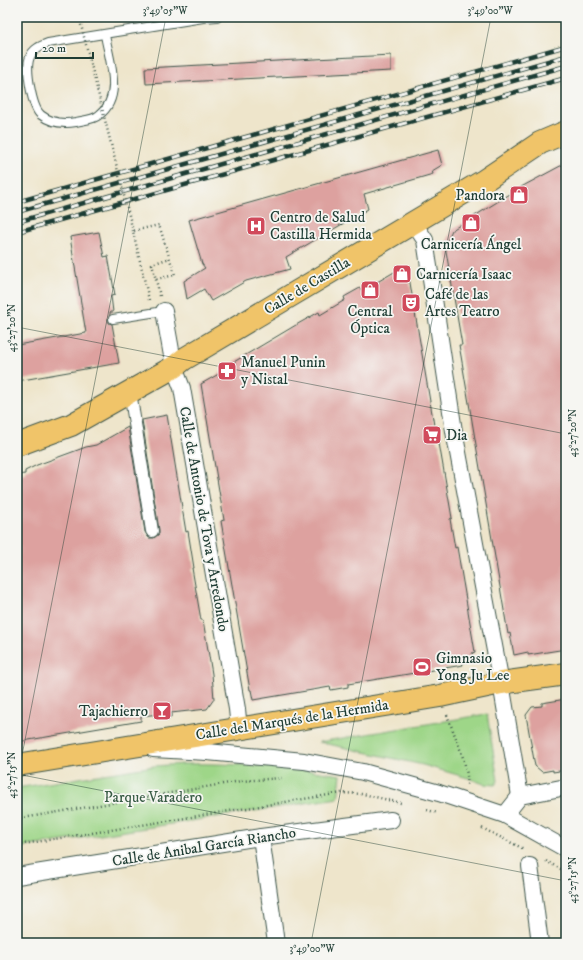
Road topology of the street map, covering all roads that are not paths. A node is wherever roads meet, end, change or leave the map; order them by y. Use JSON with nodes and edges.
{"nodes":[{"id":1,"x":217,"y":17,"type":"edge"},
{"id":2,"x":105,"y":35,"type":"junction"},
{"id":3,"x":566,"y":132,"type":"edge"},
{"id":4,"x":413,"y":222,"type":"junction"},
{"id":5,"x":158,"y":312,"type":"joint"},
{"id":6,"x":113,"y":318,"type":"dead end"},
{"id":7,"x":174,"y":367,"type":"junction"},
{"id":8,"x":130,"y":392,"type":"junction"},
{"id":9,"x":17,"y":446,"type":"edge"},
{"id":10,"x":152,"y":531,"type":"dead end"},
{"id":11,"x":566,"y":674,"type":"edge"},
{"id":12,"x":501,"y":684,"type":"junction"},
{"id":13,"x":239,"y":729,"type":"junction"},
{"id":14,"x":127,"y":748,"type":"junction"},
{"id":15,"x":17,"y":765,"type":"edge"},
{"id":16,"x":566,"y":787,"type":"edge"},
{"id":17,"x":520,"y":796,"type":"junction"},
{"id":18,"x":505,"y":815,"type":"junction"},
{"id":19,"x":391,"y":820,"type":"dead end"},
{"id":20,"x":261,"y":837,"type":"junction"},
{"id":21,"x":566,"y":849,"type":"edge"},
{"id":22,"x":530,"y":866,"type":"dead end"},
{"id":23,"x":17,"y":876,"type":"edge"},
{"id":24,"x":276,"y":943,"type":"edge"},
{"id":25,"x":540,"y":943,"type":"edge"}],
"edges":[{"from":1,"to":2,"type":"lane"},
{"from":2,"to":2,"type":"lane"},
{"from":3,"to":4,"type":"main road","name":"Calle de Castilla"},
{"from":4,"to":7,"type":"main road","name":"Calle de Castilla"},
{"from":4,"to":12,"type":"street"},
{"from":5,"to":6,"type":"lane"},
{"from":5,"to":7,"type":"street","name":"Calle de Antonio de Tova y Arredondo"},
{"from":7,"to":8,"type":"main road","name":"Calle de Castilla"},
{"from":7,"to":13,"type":"street","name":"Calle de Antonio de Tova y Arredondo"},
{"from":8,"to":9,"type":"main road","name":"Calle de Castilla"},
{"from":8,"to":10,"type":"street"},
{"from":11,"to":12,"type":"main road","name":"Calle del Marqués de la Hermida"},
{"from":12,"to":13,"type":"main road","name":"Calle del Marqués de la Hermida"},
{"from":12,"to":17,"type":"street"},
{"from":13,"to":14,"type":"main road","name":"Calle del Marqués de la Hermida"},
{"from":14,"to":15,"type":"main road","name":"Calle del Marqués de la Hermida"},
{"from":14,"to":18,"type":"street"},
{"from":16,"to":17,"type":"street"},
{"from":17,"to":18,"type":"street"},
{"from":18,"to":21,"type":"street"},
{"from":19,"to":20,"type":"street","name":"Calle de Anibal García Riancho"},
{"from":20,"to":23,"type":"street","name":"Calle de Anibal García Riancho"},
{"from":20,"to":24,"type":"street"},
{"from":22,"to":25,"type":"street"}]}
